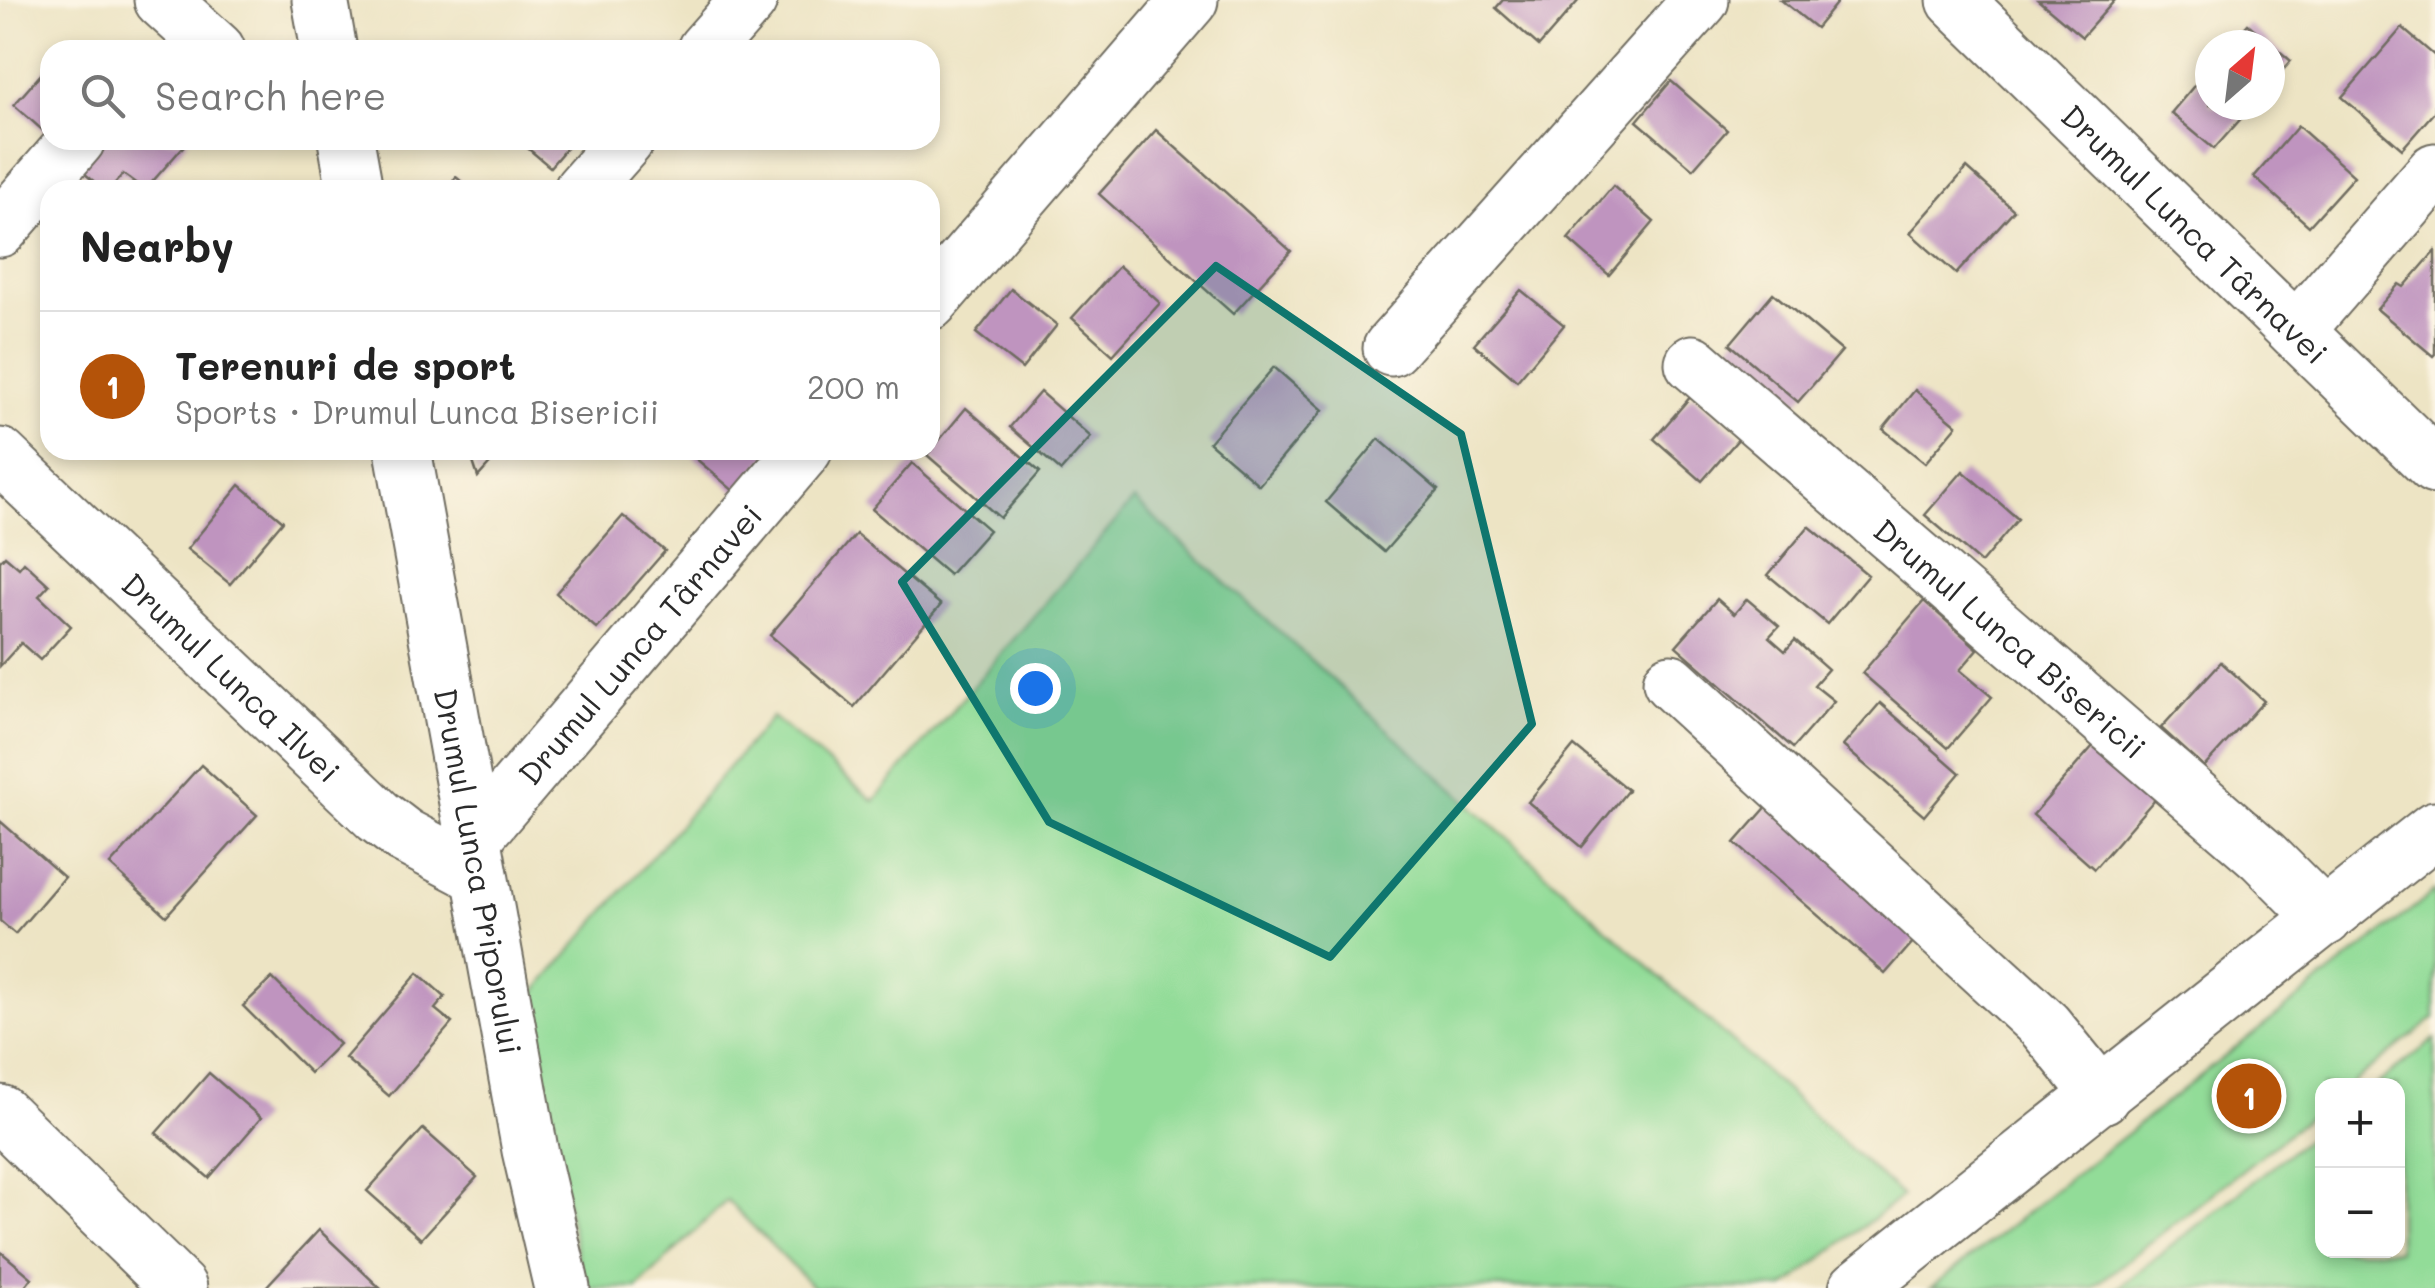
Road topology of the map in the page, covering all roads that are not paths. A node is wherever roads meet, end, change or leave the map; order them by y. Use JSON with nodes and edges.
{"nodes":[{"id":1,"x":320,"y":0,"type":"edge"},
{"id":2,"x":749,"y":0,"type":"edge"},
{"id":3,"x":1190,"y":0,"type":"edge"},
{"id":4,"x":1700,"y":0,"type":"edge"},
{"id":5,"x":1955,"y":0,"type":"edge"},
{"id":6,"x":327,"y":40,"type":"edge"},
{"id":7,"x":714,"y":40,"type":"edge"},
{"id":8,"x":68,"y":150,"type":"edge"},
{"id":9,"x":617,"y":150,"type":"edge"},
{"id":10,"x":2435,"y":171,"type":"edge"},
{"id":11,"x":42,"y":180,"type":"edge"},
{"id":12,"x":591,"y":180,"type":"edge"},
{"id":13,"x":40,"y":183,"type":"edge"},
{"id":14,"x":0,"y":229,"type":"edge"},
{"id":15,"x":940,"y":290,"type":"edge"},
{"id":16,"x":2296,"y":331,"type":"junction"},
{"id":17,"x":1391,"y":348,"type":"dead end"},
{"id":18,"x":1693,"y":363,"type":"dead end"},
{"id":19,"x":0,"y":456,"type":"edge"},
{"id":20,"x":405,"y":460,"type":"edge"},
{"id":21,"x":796,"y":460,"type":"edge"},
{"id":22,"x":2435,"y":466,"type":"edge"},
{"id":23,"x":1671,"y":682,"type":"dead end"},
{"id":24,"x":2435,"y":829,"type":"edge"},
{"id":25,"x":477,"y":857,"type":"junction"},
{"id":26,"x":2324,"y":918,"type":"junction"},
{"id":27,"x":2102,"y":1096,"type":"junction"},
{"id":28,"x":0,"y":1112,"type":"edge"},
{"id":29,"x":178,"y":1288,"type":"edge"},
{"id":30,"x":562,"y":1288,"type":"edge"},
{"id":31,"x":1857,"y":1288,"type":"edge"}],
"edges":[{"from":1,"to":6,"type":"street"},
{"from":2,"to":7,"type":"street"},
{"from":3,"to":15,"type":"street"},
{"from":4,"to":17,"type":"street"},
{"from":5,"to":16,"type":"street","name":"Drumul Lunca Târnavei"},
{"from":8,"to":11,"type":"street"},
{"from":9,"to":12,"type":"street"},
{"from":10,"to":16,"type":"street"},
{"from":13,"to":14,"type":"street"},
{"from":16,"to":22,"type":"street","name":"Drumul Lunca Târnavei"},
{"from":18,"to":26,"type":"street","name":"Drumul Lunca Bisericii"},
{"from":19,"to":25,"type":"street","name":"Drumul Lunca Ilvei"},
{"from":20,"to":25,"type":"street","name":"Drumul Lunca Priporului"},
{"from":21,"to":25,"type":"street","name":"Drumul Lunca Târnavei"},
{"from":23,"to":27,"type":"street"},
{"from":24,"to":26,"type":"street"},
{"from":25,"to":30,"type":"street","name":"Drumul Lunca Priporului"},
{"from":26,"to":27,"type":"street"},
{"from":27,"to":31,"type":"street"},
{"from":28,"to":29,"type":"street"}]}
